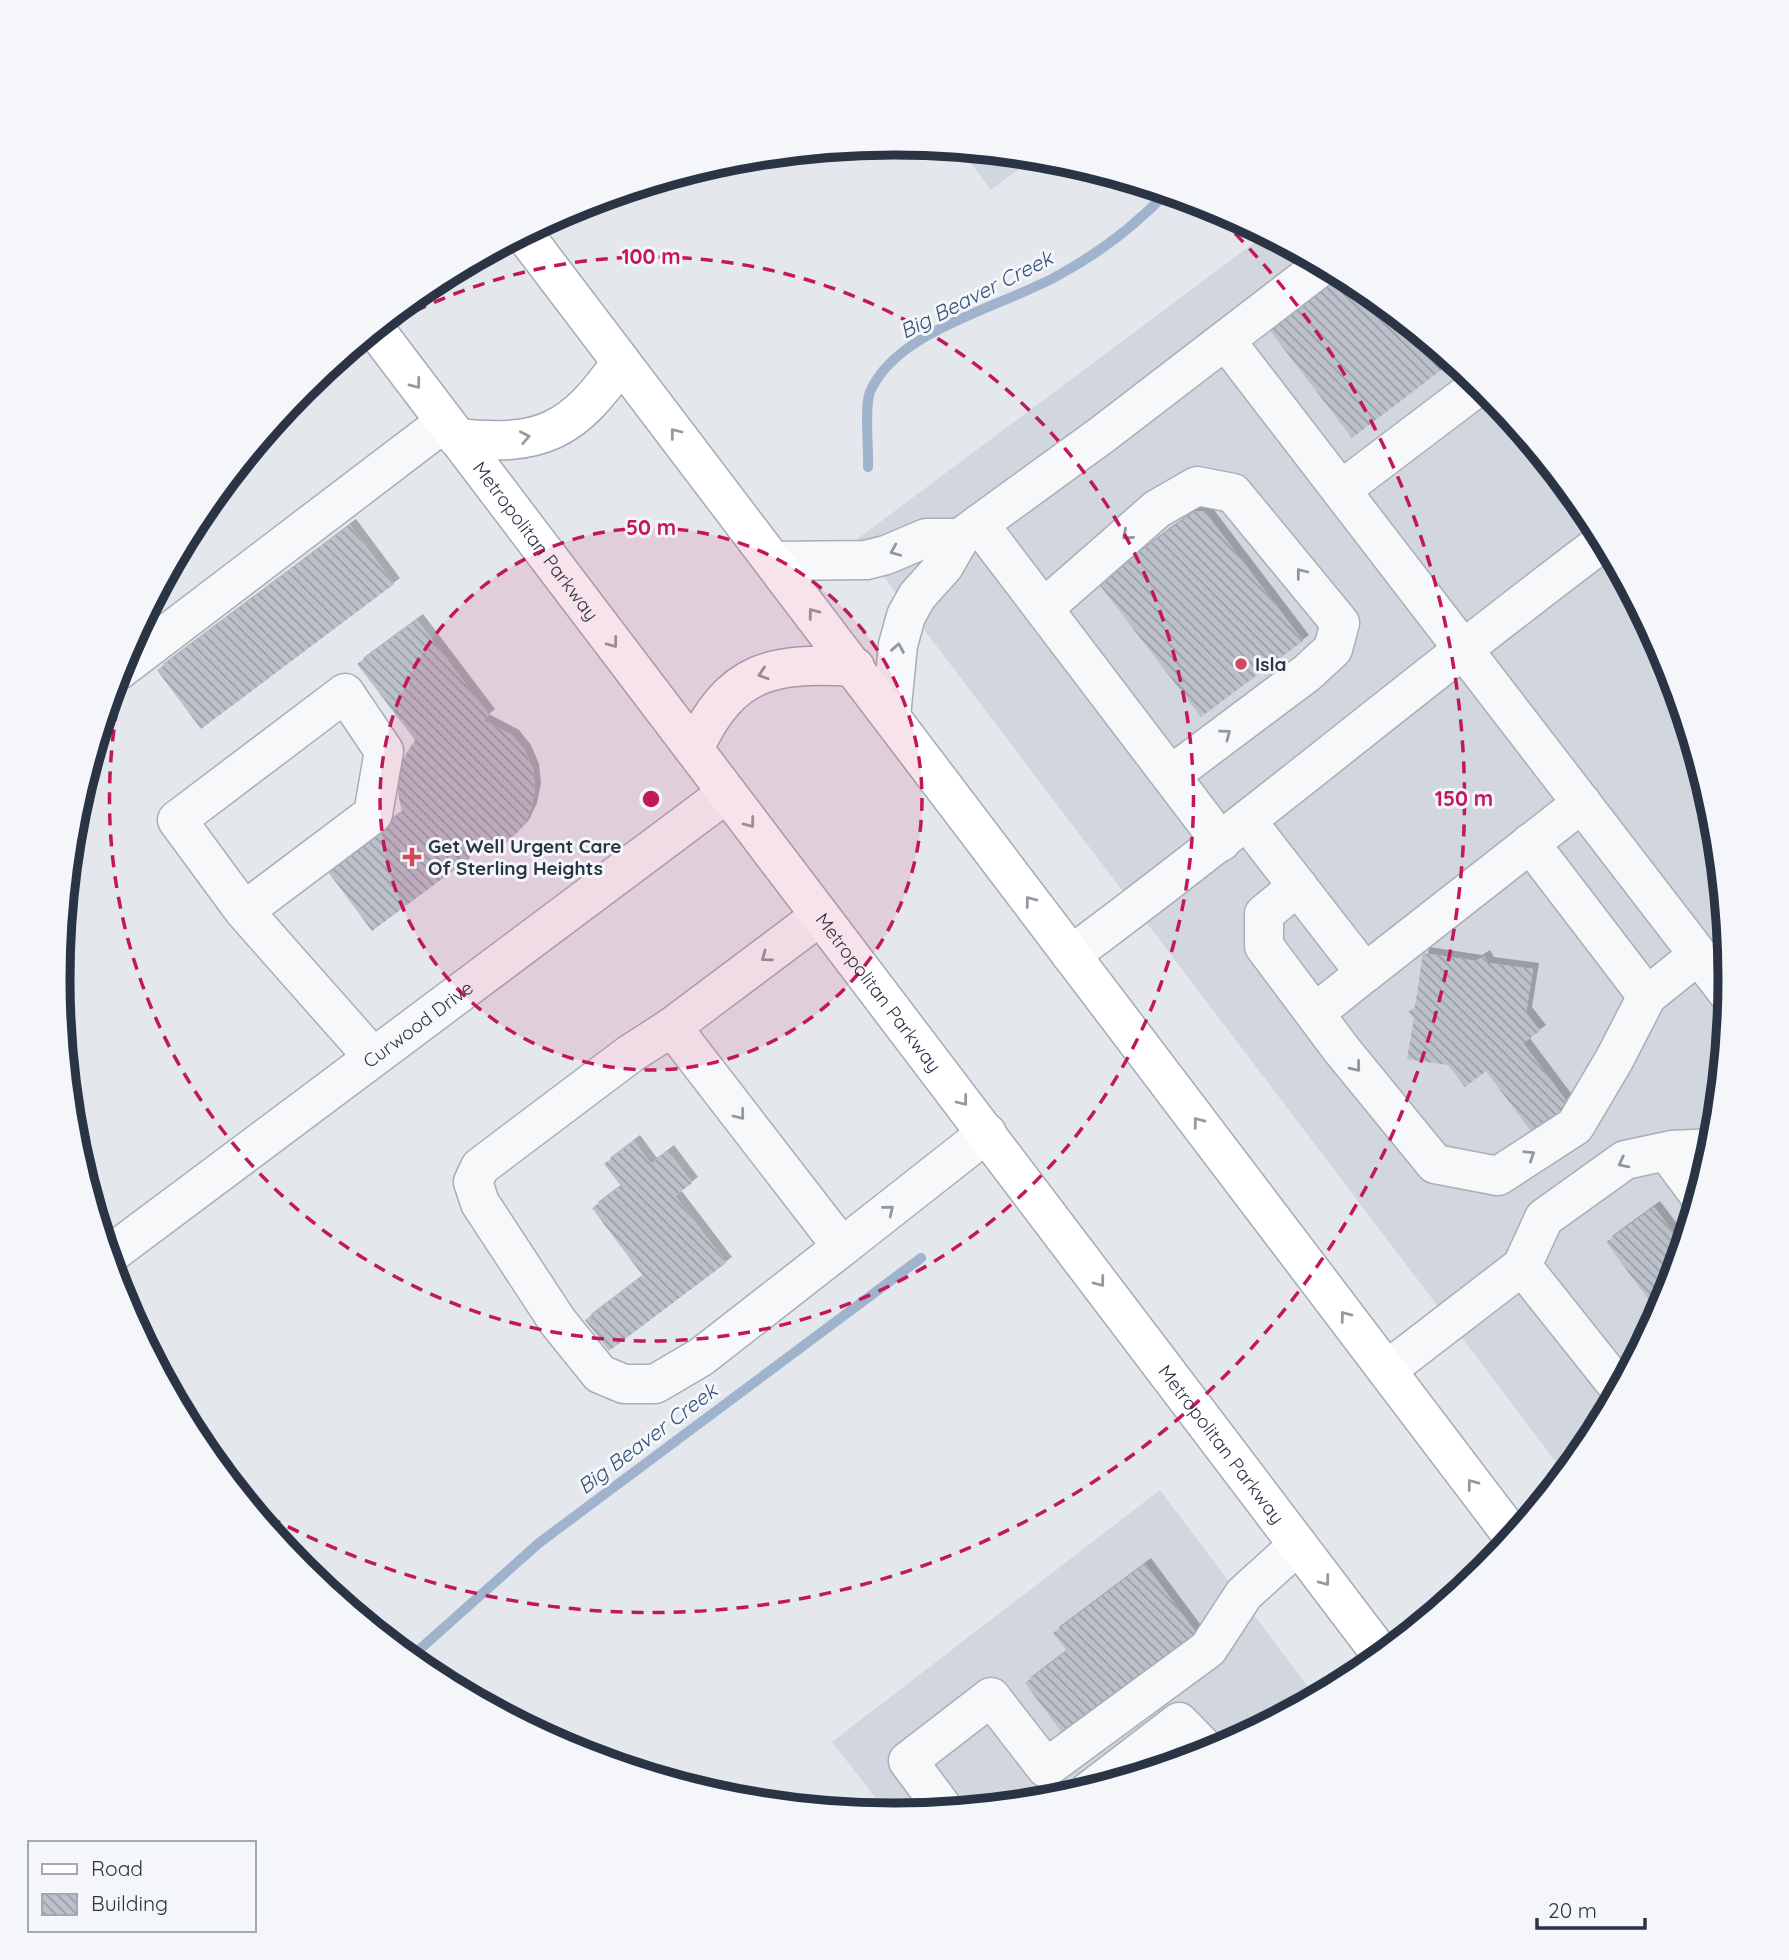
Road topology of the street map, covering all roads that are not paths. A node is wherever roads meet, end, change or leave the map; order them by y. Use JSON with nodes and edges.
{"nodes":[{"id":1,"x":530,"y":241,"type":"edge"},
{"id":2,"x":1315,"y":271,"type":"edge"},
{"id":3,"x":379,"y":337,"type":"edge"},
{"id":4,"x":1226,"y":341,"type":"junction"},
{"id":5,"x":621,"y":362,"type":"junction"},
{"id":6,"x":1472,"y":391,"type":"edge"},
{"id":7,"x":451,"y":430,"type":"junction"},
{"id":8,"x":1341,"y":490,"type":"junction"},
{"id":9,"x":970,"y":531,"type":"junction"},
{"id":10,"x":1596,"y":547,"type":"edge"},
{"id":11,"x":774,"y":561,"type":"junction"},
{"id":12,"x":1044,"y":608,"type":"junction"},
{"id":13,"x":1462,"y":648,"type":"junction"},
{"id":14,"x":136,"y":658,"type":"edge"},
{"id":15,"x":855,"y":667,"type":"junction"},
{"id":16,"x":891,"y":716,"type":"junction"},
{"id":17,"x":694,"y":749,"type":"junction"},
{"id":18,"x":1171,"y":775,"type":"junction"},
{"id":19,"x":727,"y":793,"type":"junction"},
{"id":20,"x":1582,"y":803,"type":"junction"},
{"id":21,"x":1234,"y":831,"type":"junction"},
{"id":22,"x":1530,"y":843,"type":"junction"},
{"id":23,"x":1298,"y":886,"type":"junction"},
{"id":24,"x":244,"y":911,"type":"junction"},
{"id":25,"x":820,"y":916,"type":"junction"},
{"id":26,"x":1698,"y":955,"type":"junction"},
{"id":27,"x":1071,"y":956,"type":"junction"},
{"id":28,"x":1365,"y":973,"type":"junction"},
{"id":29,"x":1719,"y":982,"type":"edge"},
{"id":30,"x":1647,"y":996,"type":"junction"},
{"id":31,"x":1316,"y":1012,"type":"junction"},
{"id":32,"x":672,"y":1027,"type":"junction"},
{"id":33,"x":373,"y":1057,"type":"junction"},
{"id":34,"x":987,"y":1133,"type":"junction"},
{"id":35,"x":1701,"y":1149,"type":"edge"},
{"id":36,"x":1667,"y":1152,"type":"junction"},
{"id":37,"x":1693,"y":1186,"type":"edge"},
{"id":38,"x":842,"y":1247,"type":"junction"},
{"id":39,"x":116,"y":1250,"type":"edge"},
{"id":40,"x":1521,"y":1266,"type":"junction"},
{"id":41,"x":1387,"y":1370,"type":"junction"},
{"id":42,"x":1615,"y":1381,"type":"edge"},
{"id":43,"x":1508,"y":1530,"type":"edge"},
{"id":44,"x":1298,"y":1545,"type":"junction"},
{"id":45,"x":1376,"y":1649,"type":"edge"},
{"id":46,"x":1202,"y":1745,"type":"edge"},
{"id":47,"x":1108,"y":1776,"type":"edge"},
{"id":48,"x":939,"y":1803,"type":"edge"}],
"edges":[{"from":1,"to":5,"type":"main road"},
{"from":2,"to":4,"type":"street"},
{"from":3,"to":7,"type":"main road","name":"Metropolitan Parkway","one_way":true},
{"from":4,"to":8,"type":"street"},
{"from":4,"to":9,"type":"street"},
{"from":7,"to":5,"type":"main road","one_way":true},
{"from":11,"to":5,"type":"main road","one_way":true},
{"from":6,"to":8,"type":"street"},
{"from":7,"to":14,"type":"street"},
{"from":7,"to":17,"type":"main road","name":"Metropolitan Parkway","one_way":true},
{"from":8,"to":13,"type":"street"},
{"from":9,"to":11,"type":"street","one_way":true},
{"from":9,"to":12,"type":"street"},
{"from":16,"to":9,"type":"street","one_way":true},
{"from":10,"to":13,"type":"street"},
{"from":15,"to":11,"type":"main road","one_way":true},
{"from":12,"to":18,"type":"street"},
{"from":18,"to":12,"type":"street","one_way":true},
{"from":13,"to":20,"type":"street"},
{"from":13,"to":21,"type":"street"},
{"from":15,"to":16,"type":"main road"},
{"from":15,"to":17,"type":"main road","one_way":true},
{"from":27,"to":16,"type":"main road","one_way":true},
{"from":17,"to":19,"type":"main road","name":"Metropolitan Parkway"},
{"from":18,"to":21,"type":"street"},
{"from":19,"to":25,"type":"main road","name":"Metropolitan Parkway","one_way":true},
{"from":19,"to":33,"type":"street","name":"Curwood Drive"},
{"from":20,"to":22,"type":"street"},
{"from":20,"to":26,"type":"street"},
{"from":21,"to":23,"type":"street"},
{"from":21,"to":27,"type":"street"},
{"from":22,"to":28,"type":"street"},
{"from":22,"to":30,"type":"street"},
{"from":23,"to":28,"type":"street"},
{"from":23,"to":31,"type":"street"},
{"from":24,"to":24,"type":"street"},
{"from":24,"to":33,"type":"street"},
{"from":25,"to":32,"type":"street","one_way":true},
{"from":25,"to":34,"type":"main road","name":"Metropolitan Parkway","one_way":true},
{"from":26,"to":29,"type":"street"},
{"from":26,"to":30,"type":"street"},
{"from":41,"to":27,"type":"main road","one_way":true},
{"from":28,"to":31,"type":"street"},
{"from":31,"to":30,"type":"street","one_way":true},
{"from":32,"to":38,"type":"street","one_way":true},
{"from":32,"to":38,"type":"street"},
{"from":33,"to":39,"type":"street","name":"Curwood Drive"},
{"from":38,"to":34,"type":"street","one_way":true},
{"from":34,"to":44,"type":"main road","name":"Metropolitan Parkway","one_way":true},
{"from":35,"to":36,"type":"street"},
{"from":36,"to":37,"type":"street"},
{"from":36,"to":40,"type":"street","one_way":true},
{"from":40,"to":41,"type":"street"},
{"from":40,"to":42,"type":"street"},
{"from":43,"to":41,"type":"main road","one_way":true},
{"from":44,"to":45,"type":"main road","name":"Metropolitan Parkway","one_way":true},
{"from":44,"to":48,"type":"street"},
{"from":46,"to":47,"type":"street"}]}
